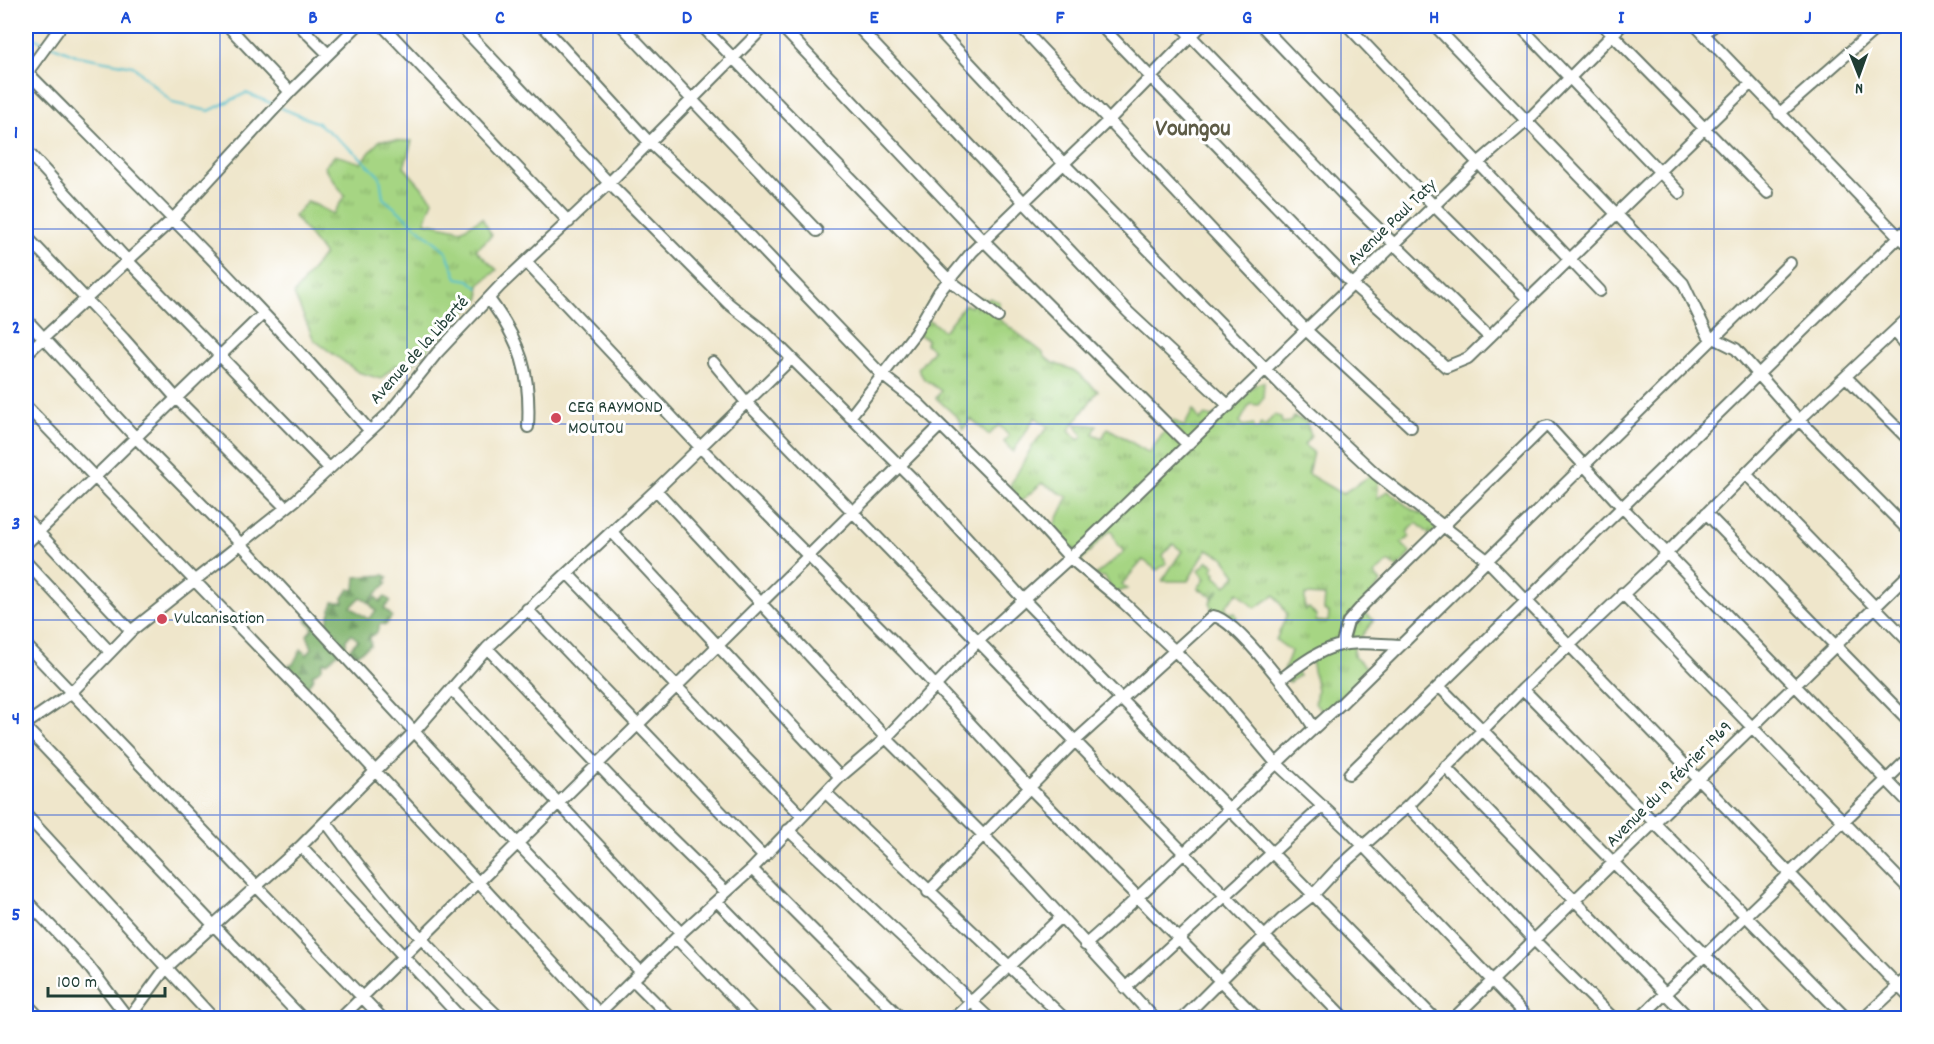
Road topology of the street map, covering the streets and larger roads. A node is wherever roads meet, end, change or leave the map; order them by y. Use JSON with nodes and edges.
{"nodes":[{"id":1,"x":61,"y":26,"type":"edge"},
{"id":2,"x":228,"y":26,"type":"edge"},
{"id":3,"x":300,"y":26,"type":"edge"},
{"id":4,"x":357,"y":26,"type":"edge"},
{"id":5,"x":384,"y":26,"type":"edge"},
{"id":6,"x":461,"y":26,"type":"edge"},
{"id":7,"x":543,"y":26,"type":"edge"},
{"id":8,"x":622,"y":26,"type":"edge"},
{"id":9,"x":702,"y":26,"type":"edge"},
{"id":10,"x":765,"y":26,"type":"edge"},
{"id":11,"x":781,"y":26,"type":"edge"},
{"id":12,"x":857,"y":26,"type":"edge"},
{"id":13,"x":935,"y":26,"type":"edge"},
{"id":14,"x":1020,"y":26,"type":"edge"},
{"id":15,"x":1101,"y":26,"type":"edge"},
{"id":16,"x":1181,"y":26,"type":"edge"},
{"id":17,"x":1201,"y":26,"type":"edge"},
{"id":18,"x":1262,"y":26,"type":"edge"},
{"id":19,"x":1348,"y":26,"type":"edge"},
{"id":20,"x":1435,"y":26,"type":"edge"},
{"id":21,"x":1520,"y":26,"type":"edge"},
{"id":22,"x":1604,"y":26,"type":"edge"},
{"id":23,"x":1621,"y":26,"type":"edge"},
{"id":24,"x":1714,"y":26,"type":"edge"},
{"id":25,"x":1879,"y":26,"type":"edge"},
{"id":26,"x":1700,"y":29,"type":"edge"},
{"id":27,"x":1613,"y":34,"type":"junction"},
{"id":28,"x":1191,"y":36,"type":"junction"},
{"id":29,"x":328,"y":54,"type":"junction"},
{"id":30,"x":732,"y":58,"type":"junction"},
{"id":31,"x":26,"y":73,"type":"edge"},
{"id":32,"x":1150,"y":76,"type":"junction"},
{"id":33,"x":1569,"y":76,"type":"junction"},
{"id":34,"x":1751,"y":83,"type":"junction"},
{"id":35,"x":290,"y":92,"type":"junction"},
{"id":36,"x":692,"y":98,"type":"junction"},
{"id":37,"x":1779,"y":114,"type":"junction"},
{"id":38,"x":1109,"y":120,"type":"junction"},
{"id":39,"x":1527,"y":121,"type":"junction"},
{"id":40,"x":1704,"y":127,"type":"junction"},
{"id":41,"x":649,"y":142,"type":"junction"},
{"id":42,"x":26,"y":150,"type":"edge"},
{"id":43,"x":1478,"y":163,"type":"junction"},
{"id":44,"x":1064,"y":164,"type":"junction"},
{"id":45,"x":1660,"y":172,"type":"junction"},
{"id":46,"x":609,"y":183,"type":"junction"},
{"id":47,"x":1680,"y":193,"type":"dead end"},
{"id":48,"x":1768,"y":193,"type":"dead end"},
{"id":49,"x":1024,"y":201,"type":"junction"},
{"id":50,"x":1434,"y":206,"type":"junction"},
{"id":51,"x":1615,"y":214,"type":"junction"},
{"id":52,"x":173,"y":219,"type":"junction"},
{"id":53,"x":568,"y":222,"type":"junction"},
{"id":54,"x":1908,"y":228,"type":"edge"},
{"id":55,"x":817,"y":231,"type":"dead end"},
{"id":56,"x":26,"y":236,"type":"edge"},
{"id":57,"x":1899,"y":237,"type":"junction"},
{"id":58,"x":983,"y":240,"type":"junction"},
{"id":59,"x":1395,"y":243,"type":"junction"},
{"id":60,"x":1908,"y":246,"type":"edge"},
{"id":61,"x":1570,"y":260,"type":"junction"},
{"id":62,"x":128,"y":261,"type":"junction"},
{"id":63,"x":526,"y":262,"type":"junction"},
{"id":64,"x":1790,"y":263,"type":"dead end"},
{"id":65,"x":949,"y":280,"type":"junction"},
{"id":66,"x":1353,"y":285,"type":"junction"},
{"id":67,"x":1600,"y":291,"type":"dead end"},
{"id":68,"x":489,"y":298,"type":"junction"},
{"id":69,"x":1528,"y":299,"type":"junction"},
{"id":70,"x":87,"y":300,"type":"junction"},
{"id":71,"x":263,"y":314,"type":"junction"},
{"id":72,"x":998,"y":317,"type":"dead end"},
{"id":73,"x":1908,"y":318,"type":"edge"},
{"id":74,"x":26,"y":319,"type":"edge"},
{"id":75,"x":1307,"y":331,"type":"junction"},
{"id":76,"x":1894,"y":332,"type":"junction"},
{"id":77,"x":44,"y":336,"type":"junction"},
{"id":78,"x":1488,"y":336,"type":"junction"},
{"id":79,"x":1715,"y":338,"type":"junction"},
{"id":80,"x":1908,"y":346,"type":"edge"},
{"id":81,"x":26,"y":354,"type":"edge"},
{"id":82,"x":220,"y":354,"type":"junction"},
{"id":83,"x":790,"y":360,"type":"junction"},
{"id":84,"x":713,"y":362,"type":"dead end"},
{"id":85,"x":1267,"y":368,"type":"junction"},
{"id":86,"x":882,"y":375,"type":"junction"},
{"id":87,"x":1759,"y":376,"type":"junction"},
{"id":88,"x":1846,"y":377,"type":"junction"},
{"id":89,"x":177,"y":399,"type":"junction"},
{"id":90,"x":746,"y":402,"type":"junction"},
{"id":91,"x":26,"y":406,"type":"edge"},
{"id":92,"x":1229,"y":406,"type":"junction"},
{"id":93,"x":850,"y":417,"type":"junction"},
{"id":94,"x":1799,"y":420,"type":"junction"},
{"id":95,"x":940,"y":426,"type":"junction"},
{"id":96,"x":528,"y":427,"type":"dead end"},
{"id":97,"x":1411,"y":427,"type":"dead end"},
{"id":98,"x":369,"y":430,"type":"junction"},
{"id":99,"x":136,"y":438,"type":"junction"},
{"id":100,"x":1908,"y":439,"type":"edge"},
{"id":101,"x":1188,"y":445,"type":"junction"},
{"id":102,"x":700,"y":447,"type":"junction"},
{"id":103,"x":901,"y":467,"type":"junction"},
{"id":104,"x":1584,"y":467,"type":"junction"},
{"id":105,"x":329,"y":468,"type":"junction"},
{"id":106,"x":1746,"y":474,"type":"junction"},
{"id":107,"x":95,"y":477,"type":"junction"},
{"id":108,"x":656,"y":490,"type":"junction"},
{"id":109,"x":286,"y":508,"type":"junction"},
{"id":110,"x":1623,"y":508,"type":"junction"},
{"id":111,"x":855,"y":512,"type":"junction"},
{"id":112,"x":1706,"y":513,"type":"junction"},
{"id":113,"x":26,"y":519,"type":"edge"},
{"id":114,"x":1443,"y":525,"type":"junction"},
{"id":115,"x":1908,"y":530,"type":"edge"},
{"id":116,"x":612,"y":532,"type":"junction"},
{"id":117,"x":39,"y":533,"type":"junction"},
{"id":118,"x":26,"y":544,"type":"edge"},
{"id":119,"x":241,"y":544,"type":"junction"},
{"id":120,"x":1667,"y":553,"type":"junction"},
{"id":121,"x":809,"y":558,"type":"junction"},
{"id":122,"x":1070,"y":558,"type":"junction"},
{"id":123,"x":1486,"y":560,"type":"junction"},
{"id":124,"x":26,"y":562,"type":"edge"},
{"id":125,"x":567,"y":573,"type":"junction"},
{"id":126,"x":1908,"y":575,"type":"edge"},
{"id":127,"x":195,"y":580,"type":"junction"},
{"id":128,"x":1622,"y":592,"type":"junction"},
{"id":129,"x":1023,"y":599,"type":"junction"},
{"id":130,"x":1524,"y":601,"type":"junction"},
{"id":131,"x":762,"y":603,"type":"junction"},
{"id":132,"x":1874,"y":606,"type":"junction"},
{"id":133,"x":527,"y":609,"type":"junction"},
{"id":134,"x":131,"y":631,"type":"junction"},
{"id":135,"x":1908,"y":641,"type":"edge"},
{"id":136,"x":977,"y":642,"type":"junction"},
{"id":137,"x":1342,"y":644,"type":"junction"},
{"id":138,"x":26,"y":645,"type":"edge"},
{"id":139,"x":717,"y":645,"type":"junction"},
{"id":140,"x":1399,"y":645,"type":"junction"},
{"id":141,"x":1836,"y":645,"type":"junction"},
{"id":142,"x":1568,"y":647,"type":"junction"},
{"id":143,"x":487,"y":648,"type":"junction"},
{"id":144,"x":1174,"y":650,"type":"junction"},
{"id":145,"x":110,"y":652,"type":"junction"},
{"id":146,"x":1281,"y":679,"type":"junction"},
{"id":147,"x":1795,"y":684,"type":"junction"},
{"id":148,"x":934,"y":686,"type":"junction"},
{"id":149,"x":1439,"y":686,"type":"junction"},
{"id":150,"x":678,"y":687,"type":"junction"},
{"id":151,"x":1523,"y":689,"type":"junction"},
{"id":152,"x":452,"y":690,"type":"junction"},
{"id":153,"x":71,"y":693,"type":"junction"},
{"id":154,"x":1119,"y":698,"type":"junction"},
{"id":155,"x":1908,"y":720,"type":"edge"},
{"id":156,"x":26,"y":724,"type":"edge"},
{"id":157,"x":638,"y":725,"type":"junction"},
{"id":158,"x":1754,"y":726,"type":"junction"},
{"id":159,"x":26,"y":728,"type":"edge"},
{"id":160,"x":1314,"y":728,"type":"junction"},
{"id":161,"x":1483,"y":729,"type":"junction"},
{"id":162,"x":414,"y":732,"type":"junction"},
{"id":163,"x":886,"y":738,"type":"junction"},
{"id":164,"x":1075,"y":741,"type":"junction"},
{"id":165,"x":1908,"y":759,"type":"edge"},
{"id":166,"x":1275,"y":762,"type":"junction"},
{"id":167,"x":599,"y":764,"type":"junction"},
{"id":168,"x":1444,"y":767,"type":"junction"},
{"id":169,"x":375,"y":771,"type":"junction"},
{"id":170,"x":1349,"y":774,"type":"dead end"},
{"id":171,"x":840,"y":777,"type":"junction"},
{"id":172,"x":1699,"y":778,"type":"junction"},
{"id":173,"x":1887,"y":780,"type":"junction"},
{"id":174,"x":1029,"y":788,"type":"junction"},
{"id":175,"x":826,"y":792,"type":"junction"},
{"id":176,"x":1908,"y":802,"type":"edge"},
{"id":177,"x":559,"y":803,"type":"junction"},
{"id":178,"x":1408,"y":806,"type":"junction"},
{"id":179,"x":1323,"y":807,"type":"junction"},
{"id":180,"x":1229,"y":808,"type":"junction"},
{"id":181,"x":26,"y":815,"type":"edge"},
{"id":182,"x":801,"y":816,"type":"junction"},
{"id":183,"x":1844,"y":820,"type":"junction"},
{"id":184,"x":326,"y":822,"type":"junction"},
{"id":185,"x":1655,"y":823,"type":"junction"},
{"id":186,"x":788,"y":830,"type":"junction"},
{"id":187,"x":983,"y":835,"type":"junction"},
{"id":188,"x":518,"y":844,"type":"junction"},
{"id":189,"x":301,"y":846,"type":"junction"},
{"id":190,"x":1363,"y":848,"type":"junction"},
{"id":191,"x":1182,"y":852,"type":"junction"},
{"id":192,"x":1271,"y":853,"type":"junction"},
{"id":193,"x":764,"y":856,"type":"junction"},
{"id":194,"x":1615,"y":863,"type":"junction"},
{"id":195,"x":752,"y":869,"type":"junction"},
{"id":196,"x":1790,"y":873,"type":"junction"},
{"id":197,"x":478,"y":881,"type":"junction"},
{"id":198,"x":255,"y":887,"type":"junction"},
{"id":199,"x":1908,"y":888,"type":"edge"},
{"id":200,"x":726,"y":892,"type":"junction"},
{"id":201,"x":928,"y":892,"type":"junction"},
{"id":202,"x":1313,"y":895,"type":"junction"},
{"id":203,"x":1223,"y":896,"type":"junction"},
{"id":204,"x":1138,"y":897,"type":"junction"},
{"id":205,"x":26,"y":900,"type":"edge"},
{"id":206,"x":717,"y":901,"type":"junction"},
{"id":207,"x":1574,"y":902,"type":"junction"},
{"id":208,"x":1744,"y":916,"type":"junction"},
{"id":209,"x":1060,"y":918,"type":"junction"},
{"id":210,"x":212,"y":924,"type":"junction"},
{"id":211,"x":678,"y":935,"type":"junction"},
{"id":212,"x":1264,"y":938,"type":"junction"},
{"id":213,"x":423,"y":939,"type":"junction"},
{"id":214,"x":1177,"y":940,"type":"junction"},
{"id":215,"x":1534,"y":940,"type":"junction"},
{"id":216,"x":1085,"y":945,"type":"junction"},
{"id":217,"x":1706,"y":955,"type":"junction"},
{"id":218,"x":402,"y":958,"type":"junction"},
{"id":219,"x":1008,"y":967,"type":"junction"},
{"id":220,"x":166,"y":968,"type":"junction"},
{"id":221,"x":641,"y":972,"type":"junction"},
{"id":222,"x":1908,"y":976,"type":"edge"},
{"id":223,"x":633,"y":980,"type":"junction"},
{"id":224,"x":1220,"y":982,"type":"junction"},
{"id":225,"x":1492,"y":982,"type":"junction"},
{"id":226,"x":1898,"y":986,"type":"junction"},
{"id":227,"x":1125,"y":988,"type":"junction"},
{"id":228,"x":1665,"y":994,"type":"junction"},
{"id":229,"x":1908,"y":996,"type":"edge"},
{"id":230,"x":362,"y":998,"type":"junction"},
{"id":231,"x":26,"y":1003,"type":"edge"},
{"id":232,"x":970,"y":1003,"type":"junction"},
{"id":233,"x":596,"y":1016,"type":"edge"},
{"id":234,"x":40,"y":1018,"type":"edge"},
{"id":235,"x":129,"y":1018,"type":"edge"},
{"id":236,"x":213,"y":1018,"type":"edge"},
{"id":237,"x":302,"y":1018,"type":"edge"},
{"id":238,"x":341,"y":1018,"type":"edge"},
{"id":239,"x":382,"y":1018,"type":"edge"},
{"id":240,"x":461,"y":1018,"type":"edge"},
{"id":241,"x":500,"y":1018,"type":"edge"},
{"id":242,"x":671,"y":1018,"type":"edge"},
{"id":243,"x":753,"y":1018,"type":"edge"},
{"id":244,"x":831,"y":1018,"type":"edge"},
{"id":245,"x":901,"y":1018,"type":"edge"},
{"id":246,"x":954,"y":1018,"type":"edge"},
{"id":247,"x":988,"y":1018,"type":"edge"},
{"id":248,"x":1064,"y":1018,"type":"edge"},
{"id":249,"x":1155,"y":1018,"type":"edge"},
{"id":250,"x":1183,"y":1018,"type":"edge"},
{"id":251,"x":1257,"y":1018,"type":"edge"},
{"id":252,"x":1344,"y":1018,"type":"edge"},
{"id":253,"x":1434,"y":1018,"type":"edge"},
{"id":254,"x":1454,"y":1018,"type":"edge"},
{"id":255,"x":1528,"y":1018,"type":"edge"},
{"id":256,"x":1613,"y":1018,"type":"edge"},
{"id":257,"x":1640,"y":1018,"type":"edge"},
{"id":258,"x":1689,"y":1018,"type":"edge"},
{"id":259,"x":1767,"y":1018,"type":"edge"},
{"id":260,"x":1846,"y":1018,"type":"edge"},
{"id":261,"x":1864,"y":1018,"type":"edge"}],
"edges":[{"from":1,"to":31,"type":"street"},
{"from":2,"to":35,"type":"street"},
{"from":3,"to":29,"type":"street"},
{"from":4,"to":29,"type":"street"},
{"from":5,"to":53,"type":"street"},
{"from":6,"to":46,"type":"street"},
{"from":7,"to":41,"type":"street"},
{"from":8,"to":36,"type":"street"},
{"from":9,"to":30,"type":"street"},
{"from":10,"to":30,"type":"street","name":"Avenue de la Liberté"},
{"from":11,"to":58,"type":"street"},
{"from":12,"to":49,"type":"street"},
{"from":13,"to":44,"type":"street"},
{"from":14,"to":38,"type":"street"},
{"from":15,"to":32,"type":"street"},
{"from":16,"to":28,"type":"street"},
{"from":17,"to":28,"type":"street"},
{"from":18,"to":50,"type":"street"},
{"from":19,"to":43,"type":"street"},
{"from":20,"to":39,"type":"street"},
{"from":21,"to":33,"type":"street"},
{"from":22,"to":27,"type":"street"},
{"from":23,"to":27,"type":"street","name":"Avenue Paul Taty"},
{"from":24,"to":26,"type":"street"},
{"from":25,"to":37,"type":"street"},
{"from":26,"to":34,"type":"street"},
{"from":27,"to":33,"type":"street","name":"Avenue Paul Taty"},
{"from":27,"to":40,"type":"street"},
{"from":28,"to":32,"type":"street"},
{"from":28,"to":59,"type":"street"},
{"from":29,"to":35,"type":"street"},
{"from":30,"to":36,"type":"street","name":"Avenue de la Liberté"},
{"from":30,"to":65,"type":"street"},
{"from":31,"to":52,"type":"street"},
{"from":32,"to":38,"type":"street"},
{"from":32,"to":66,"type":"street"},
{"from":33,"to":39,"type":"street","name":"Avenue Paul Taty"},
{"from":33,"to":45,"type":"street"},
{"from":34,"to":37,"type":"street"},
{"from":34,"to":40,"type":"street"},
{"from":35,"to":52,"type":"street"},
{"from":36,"to":41,"type":"street","name":"Avenue de la Liberté"},
{"from":36,"to":55,"type":"street"},
{"from":37,"to":57,"type":"street"},
{"from":38,"to":44,"type":"street"},
{"from":38,"to":75,"type":"street"},
{"from":39,"to":43,"type":"street","name":"Avenue Paul Taty"},
{"from":39,"to":51,"type":"street"},
{"from":40,"to":45,"type":"street"},
{"from":40,"to":48,"type":"street"},
{"from":41,"to":46,"type":"street","name":"Avenue de la Liberté"},
{"from":41,"to":86,"type":"street"},
{"from":42,"to":62,"type":"street"},
{"from":43,"to":50,"type":"street","name":"Avenue Paul Taty"},
{"from":43,"to":61,"type":"street"},
{"from":44,"to":49,"type":"street"},
{"from":44,"to":85,"type":"street"},
{"from":45,"to":47,"type":"street"},
{"from":45,"to":51,"type":"street"},
{"from":46,"to":53,"type":"street","name":"Avenue de la Liberté"},
{"from":46,"to":83,"type":"street"},
{"from":49,"to":58,"type":"street"},
{"from":49,"to":92,"type":"street"},
{"from":50,"to":59,"type":"street","name":"Avenue Paul Taty"},
{"from":50,"to":69,"type":"street"},
{"from":51,"to":61,"type":"street"},
{"from":51,"to":79,"type":"street"},
{"from":52,"to":62,"type":"street"},
{"from":52,"to":71,"type":"street"},
{"from":53,"to":63,"type":"street","name":"Avenue de la Liberté"},
{"from":54,"to":57,"type":"street"},
{"from":56,"to":70,"type":"street"},
{"from":57,"to":60,"type":"street"},
{"from":57,"to":87,"type":"street"},
{"from":58,"to":65,"type":"street"},
{"from":58,"to":101,"type":"street"},
{"from":59,"to":66,"type":"street","name":"Avenue Paul Taty"},
{"from":59,"to":78,"type":"street"},
{"from":61,"to":67,"type":"street"},
{"from":61,"to":69,"type":"street"},
{"from":62,"to":70,"type":"street"},
{"from":62,"to":82,"type":"street"},
{"from":63,"to":68,"type":"street","name":"Avenue de la Liberté"},
{"from":63,"to":102,"type":"street"},
{"from":64,"to":79,"type":"street"},
{"from":65,"to":72,"type":"street"},
{"from":65,"to":86,"type":"street"},
{"from":66,"to":75,"type":"street","name":"Avenue Paul Taty"},
{"from":66,"to":78,"type":"street"},
{"from":68,"to":96,"type":"street"},
{"from":68,"to":98,"type":"street","name":"Avenue de la Liberté"},
{"from":69,"to":78,"type":"street"},
{"from":70,"to":77,"type":"street"},
{"from":70,"to":89,"type":"street"},
{"from":71,"to":82,"type":"street"},
{"from":71,"to":98,"type":"street"},
{"from":73,"to":76,"type":"street"},
{"from":74,"to":77,"type":"street"},
{"from":75,"to":85,"type":"street","name":"Avenue Paul Taty"},
{"from":75,"to":97,"type":"street"},
{"from":76,"to":80,"type":"street"},
{"from":76,"to":88,"type":"street"},
{"from":77,"to":81,"type":"street"},
{"from":77,"to":99,"type":"street"},
{"from":79,"to":87,"type":"street"},
{"from":79,"to":104,"type":"street"},
{"from":82,"to":89,"type":"street"},
{"from":82,"to":105,"type":"street"},
{"from":83,"to":90,"type":"street"},
{"from":83,"to":93,"type":"street"},
{"from":84,"to":90,"type":"street"},
{"from":85,"to":92,"type":"street","name":"Avenue Paul Taty"},
{"from":85,"to":114,"type":"street"},
{"from":86,"to":93,"type":"street"},
{"from":86,"to":95,"type":"street"},
{"from":87,"to":94,"type":"street"},
{"from":87,"to":110,"type":"street"},
{"from":88,"to":94,"type":"street"},
{"from":88,"to":100,"type":"street"},
{"from":89,"to":99,"type":"street"},
{"from":89,"to":109,"type":"street"},
{"from":90,"to":102,"type":"street"},
{"from":90,"to":111,"type":"street"},
{"from":91,"to":107,"type":"street"},
{"from":92,"to":101,"type":"street","name":"Avenue Paul Taty"},
{"from":93,"to":103,"type":"street"},
{"from":94,"to":106,"type":"street"},
{"from":94,"to":115,"type":"street"},
{"from":95,"to":103,"type":"street"},
{"from":95,"to":122,"type":"street"},
{"from":98,"to":105,"type":"street","name":"Avenue de la Liberté"},
{"from":99,"to":107,"type":"street"},
{"from":99,"to":119,"type":"street"},
{"from":101,"to":122,"type":"street","name":"Avenue Paul Taty"},
{"from":102,"to":108,"type":"street"},
{"from":102,"to":121,"type":"street"},
{"from":103,"to":111,"type":"street"},
{"from":103,"to":129,"type":"street"},
{"from":104,"to":110,"type":"street"},
{"from":104,"to":114,"type":"street"},
{"from":104,"to":123,"type":"street"},
{"from":105,"to":109,"type":"street","name":"Avenue de la Liberté"},
{"from":106,"to":112,"type":"street"},
{"from":106,"to":132,"type":"street"},
{"from":107,"to":117,"type":"street"},
{"from":107,"to":127,"type":"street"},
{"from":108,"to":116,"type":"street"},
{"from":108,"to":131,"type":"street"},
{"from":109,"to":119,"type":"street","name":"Avenue de la Liberté"},
{"from":110,"to":120,"type":"street"},
{"from":110,"to":130,"type":"street"},
{"from":111,"to":121,"type":"street"},
{"from":111,"to":136,"type":"street"},
{"from":112,"to":120,"type":"street"},
{"from":112,"to":141,"type":"street"},
{"from":113,"to":117,"type":"street"},
{"from":114,"to":123,"type":"street"},
{"from":114,"to":137,"type":"street"},
{"from":116,"to":125,"type":"street"},
{"from":116,"to":139,"type":"street"},
{"from":117,"to":118,"type":"street"},
{"from":117,"to":134,"type":"street"},
{"from":119,"to":127,"type":"street","name":"Avenue de la Liberté"},
{"from":119,"to":162,"type":"street"},
{"from":120,"to":128,"type":"street"},
{"from":120,"to":147,"type":"street"},
{"from":121,"to":131,"type":"street"},
{"from":121,"to":148,"type":"street"},
{"from":122,"to":129,"type":"street","name":"Avenue Paul Taty"},
{"from":122,"to":144,"type":"street"},
{"from":123,"to":130,"type":"street"},
{"from":123,"to":140,"type":"street"},
{"from":124,"to":145,"type":"street"},
{"from":125,"to":133,"type":"street"},
{"from":125,"to":150,"type":"street"},
{"from":126,"to":132,"type":"street","name":"Avenue du 19 février 1969"},
{"from":127,"to":134,"type":"street","name":"Avenue de la Liberté"},
{"from":127,"to":169,"type":"street"},
{"from":128,"to":142,"type":"street"},
{"from":128,"to":158,"type":"street"},
{"from":129,"to":136,"type":"street","name":"Avenue Paul Taty"},
{"from":129,"to":154,"type":"street"},
{"from":130,"to":142,"type":"street"},
{"from":130,"to":149,"type":"street"},
{"from":131,"to":139,"type":"street"},
{"from":131,"to":163,"type":"street"},
{"from":132,"to":135,"type":"street"},
{"from":132,"to":141,"type":"street","name":"Avenue du 19 février 1969"},
{"from":133,"to":143,"type":"street"},
{"from":133,"to":157,"type":"street"},
{"from":134,"to":145,"type":"street","name":"Avenue de la Liberté"},
{"from":136,"to":148,"type":"street","name":"Avenue Paul Taty"},
{"from":136,"to":164,"type":"street"},
{"from":137,"to":140,"type":"street"},
{"from":137,"to":146,"type":"street"},
{"from":138,"to":153,"type":"street"},
{"from":139,"to":150,"type":"street"},
{"from":139,"to":171,"type":"street"},
{"from":140,"to":160,"type":"street"},
{"from":141,"to":147,"type":"street","name":"Avenue du 19 février 1969"},
{"from":141,"to":155,"type":"street"},
{"from":142,"to":151,"type":"street"},
{"from":142,"to":172,"type":"street"},
{"from":143,"to":152,"type":"street"},
{"from":143,"to":167,"type":"street"},
{"from":144,"to":146,"type":"street"},
{"from":144,"to":154,"type":"street"},
{"from":144,"to":166,"type":"street"},
{"from":145,"to":153,"type":"street","name":"Avenue de la Liberté"},
{"from":146,"to":160,"type":"street"},
{"from":147,"to":158,"type":"street","name":"Avenue du 19 février 1969"},
{"from":147,"to":173,"type":"street"},
{"from":148,"to":163,"type":"street","name":"Avenue Paul Taty"},
{"from":148,"to":174,"type":"street"},
{"from":149,"to":161,"type":"street"},
{"from":149,"to":170,"type":"street"},
{"from":150,"to":157,"type":"street"},
{"from":150,"to":182,"type":"street"},
{"from":151,"to":161,"type":"street"},
{"from":151,"to":185,"type":"street"},
{"from":152,"to":162,"type":"street"},
{"from":152,"to":177,"type":"street"},
{"from":153,"to":156,"type":"street","name":"Avenue de la Liberté"},
{"from":153,"to":198,"type":"street"},
{"from":154,"to":164,"type":"street"},
{"from":154,"to":180,"type":"street"},
{"from":157,"to":167,"type":"street"},
{"from":157,"to":193,"type":"street"},
{"from":158,"to":172,"type":"street","name":"Avenue du 19 février 1969"},
{"from":158,"to":183,"type":"street"},
{"from":159,"to":210,"type":"street"},
{"from":160,"to":166,"type":"street"},
{"from":161,"to":168,"type":"street"},
{"from":161,"to":194,"type":"street"},
{"from":162,"to":169,"type":"street"},
{"from":162,"to":188,"type":"street"},
{"from":163,"to":171,"type":"street","name":"Avenue Paul Taty"},
{"from":163,"to":187,"type":"street"},
{"from":164,"to":174,"type":"street"},
{"from":164,"to":191,"type":"street"},
{"from":165,"to":173,"type":"street"},
{"from":166,"to":179,"type":"street"},
{"from":166,"to":180,"type":"street"},
{"from":167,"to":177,"type":"street"},
{"from":167,"to":200,"type":"street"},
{"from":168,"to":178,"type":"street"},
{"from":168,"to":207,"type":"street"},
{"from":169,"to":184,"type":"street"},
{"from":169,"to":197,"type":"street"},
{"from":171,"to":175,"type":"street","name":"Avenue Paul Taty"},
{"from":172,"to":185,"type":"street","name":"Avenue du 19 février 1969"},
{"from":172,"to":196,"type":"street"},
{"from":173,"to":176,"type":"street"},
{"from":173,"to":183,"type":"street"},
{"from":174,"to":187,"type":"street"},
{"from":174,"to":204,"type":"street"},
{"from":175,"to":182,"type":"street","name":"Avenue Paul Taty"},
{"from":175,"to":201,"type":"street"},
{"from":177,"to":188,"type":"street"},
{"from":177,"to":211,"type":"street"},
{"from":178,"to":190,"type":"street"},
{"from":178,"to":215,"type":"street"},
{"from":179,"to":190,"type":"street"},
{"from":179,"to":192,"type":"street"},
{"from":180,"to":191,"type":"street"},
{"from":180,"to":192,"type":"street"},
{"from":181,"to":220,"type":"street"},
{"from":182,"to":186,"type":"street","name":"Avenue Paul Taty"},
{"from":183,"to":196,"type":"street"},
{"from":183,"to":199,"type":"street"},
{"from":184,"to":189,"type":"street"},
{"from":184,"to":213,"type":"street"},
{"from":185,"to":194,"type":"street","name":"Avenue du 19 février 1969"},
{"from":185,"to":208,"type":"street"},
{"from":186,"to":193,"type":"street","name":"Avenue Paul Taty"},
{"from":186,"to":232,"type":"street"},
{"from":187,"to":201,"type":"street"},
{"from":187,"to":209,"type":"street"},
{"from":188,"to":197,"type":"street"},
{"from":188,"to":221,"type":"street"},
{"from":189,"to":198,"type":"street"},
{"from":189,"to":218,"type":"street"},
{"from":190,"to":202,"type":"street"},
{"from":190,"to":225,"type":"street"},
{"from":191,"to":203,"type":"street"},
{"from":191,"to":204,"type":"street"},
{"from":192,"to":202,"type":"street"},
{"from":192,"to":203,"type":"street"},
{"from":193,"to":195,"type":"street","name":"Avenue Paul Taty"},
{"from":194,"to":207,"type":"street","name":"Avenue du 19 février 1969"},
{"from":194,"to":217,"type":"street"},
{"from":195,"to":200,"type":"street","name":"Avenue Paul Taty"},
{"from":195,"to":245,"type":"street"},
{"from":196,"to":208,"type":"street"},
{"from":196,"to":226,"type":"street"},
{"from":197,"to":213,"type":"street"},
{"from":197,"to":233,"type":"street"},
{"from":198,"to":210,"type":"street"},
{"from":198,"to":230,"type":"street"},
{"from":200,"to":206,"type":"street","name":"Avenue Paul Taty"},
{"from":201,"to":219,"type":"street"},
{"from":202,"to":212,"type":"street"},
{"from":202,"to":253,"type":"street"},
{"from":203,"to":212,"type":"street"},
{"from":203,"to":214,"type":"street"},
{"from":204,"to":214,"type":"street"},
{"from":204,"to":216,"type":"street"},
{"from":205,"to":235,"type":"street"},
{"from":206,"to":211,"type":"street","name":"Avenue Paul Taty"},
{"from":206,"to":244,"type":"street"},
{"from":207,"to":215,"type":"street","name":"Avenue du 19 février 1969"},
{"from":207,"to":228,"type":"street"},
{"from":208,"to":217,"type":"street"},
{"from":208,"to":260,"type":"street"},
{"from":209,"to":216,"type":"street"},
{"from":209,"to":219,"type":"street"},
{"from":210,"to":220,"type":"street"},
{"from":210,"to":237,"type":"street"},
{"from":211,"to":221,"type":"street","name":"Avenue Paul Taty"},
{"from":211,"to":243,"type":"street"},
{"from":212,"to":224,"type":"street"},
{"from":212,"to":252,"type":"street"},
{"from":213,"to":218,"type":"street"},
{"from":213,"to":241,"type":"street"},
{"from":214,"to":224,"type":"street"},
{"from":214,"to":227,"type":"street"},
{"from":215,"to":225,"type":"street","name":"Avenue du 19 février 1969"},
{"from":215,"to":256,"type":"street"},
{"from":216,"to":227,"type":"street"},
{"from":217,"to":228,"type":"street"},
{"from":217,"to":259,"type":"street"},
{"from":218,"to":230,"type":"street"},
{"from":218,"to":240,"type":"street"},
{"from":219,"to":232,"type":"street"},
{"from":219,"to":248,"type":"street"},
{"from":220,"to":235,"type":"street"},
{"from":220,"to":236,"type":"street"},
{"from":221,"to":223,"type":"street","name":"Avenue Paul Taty"},
{"from":222,"to":226,"type":"street"},
{"from":223,"to":233,"type":"street","name":"Avenue Paul Taty"},
{"from":223,"to":242,"type":"street"},
{"from":224,"to":250,"type":"street"},
{"from":224,"to":251,"type":"street"},
{"from":225,"to":254,"type":"street","name":"Avenue du 19 février 1969"},
{"from":225,"to":255,"type":"street"},
{"from":226,"to":229,"type":"street"},
{"from":226,"to":261,"type":"street"},
{"from":227,"to":249,"type":"street"},
{"from":228,"to":257,"type":"street"},
{"from":228,"to":258,"type":"street"},
{"from":230,"to":238,"type":"street"},
{"from":230,"to":239,"type":"street"},
{"from":231,"to":234,"type":"street"},
{"from":232,"to":246,"type":"street"},
{"from":232,"to":247,"type":"street"}]}
